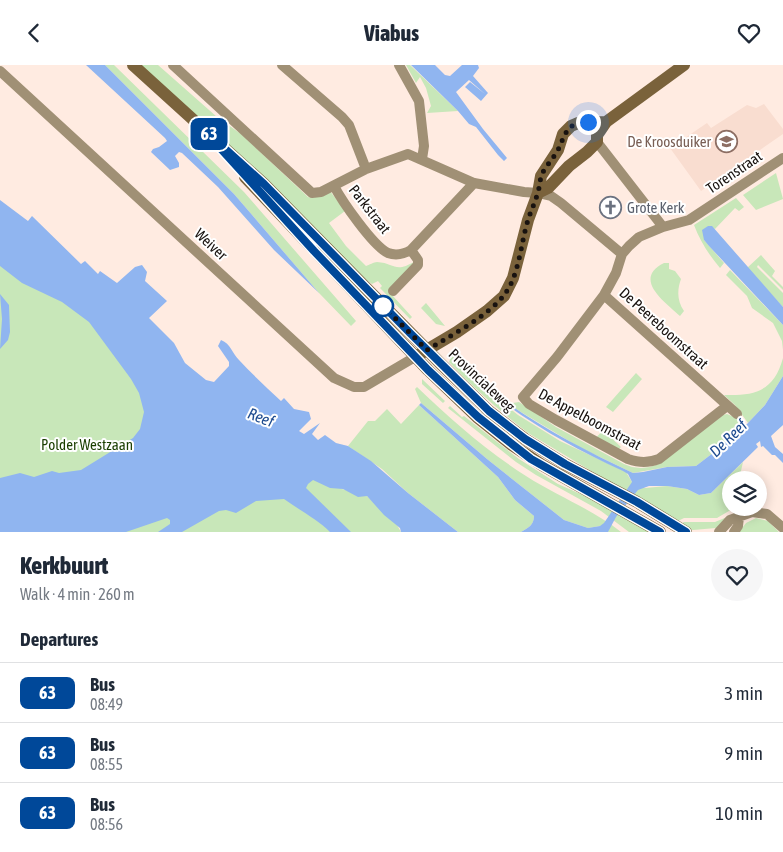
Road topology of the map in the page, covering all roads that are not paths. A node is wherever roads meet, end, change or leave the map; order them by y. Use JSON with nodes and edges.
{"nodes":[{"id":1,"x":132,"y":65,"type":"edge"},
{"id":2,"x":173,"y":65,"type":"edge"},
{"id":3,"x":282,"y":65,"type":"edge"},
{"id":4,"x":399,"y":65,"type":"edge"},
{"id":5,"x":684,"y":65,"type":"edge"},
{"id":6,"x":0,"y":71,"type":"edge"},
{"id":7,"x":606,"y":122,"type":"junction"},
{"id":8,"x":596,"y":142,"type":"junction"},
{"id":9,"x":783,"y":158,"type":"edge"},
{"id":10,"x":422,"y":159,"type":"junction"},
{"id":11,"x":366,"y":169,"type":"junction"},
{"id":12,"x":474,"y":183,"type":"junction"},
{"id":13,"x":334,"y":186,"type":"junction"},
{"id":14,"x":538,"y":193,"type":"junction"},
{"id":15,"x":663,"y":227,"type":"junction"},
{"id":16,"x":411,"y":250,"type":"junction"},
{"id":17,"x":622,"y":254,"type":"junction"},
{"id":18,"x":393,"y":291,"type":"dead end"},
{"id":19,"x":604,"y":295,"type":"junction"},
{"id":20,"x":421,"y":353,"type":"junction"},
{"id":21,"x":727,"y":406,"type":"junction"},
{"id":22,"x":737,"y":415,"type":"dead end"},
{"id":23,"x":739,"y":517,"type":"junction"},
{"id":24,"x":783,"y":528,"type":"edge"},
{"id":25,"x":660,"y":532,"type":"edge"},
{"id":26,"x":686,"y":532,"type":"edge"},
{"id":27,"x":719,"y":532,"type":"edge"},
{"id":28,"x":734,"y":532,"type":"edge"}],
"edges":[{"from":1,"to":20,"type":"main road","name":"Provincialeweg"},
{"from":2,"to":13,"type":"street"},
{"from":3,"to":11,"type":"street"},
{"from":4,"to":10,"type":"street"},
{"from":5,"to":7,"type":"main road"},
{"from":6,"to":20,"type":"street","name":"Weiver"},
{"from":7,"to":8,"type":"main road"},
{"from":7,"to":14,"type":"main road"},
{"from":8,"to":14,"type":"main road"},
{"from":8,"to":15,"type":"street"},
{"from":9,"to":15,"type":"street","name":"Torenstraat"},
{"from":10,"to":11,"type":"street"},
{"from":10,"to":12,"type":"street"},
{"from":11,"to":13,"type":"street"},
{"from":12,"to":14,"type":"street"},
{"from":12,"to":16,"type":"street"},
{"from":13,"to":16,"type":"street","name":"Parkstraat"},
{"from":14,"to":17,"type":"street"},
{"from":14,"to":20,"type":"main road"},
{"from":15,"to":17,"type":"street","name":"Torenstraat"},
{"from":16,"to":18,"type":"street"},
{"from":17,"to":19,"type":"street","name":"De Peereboomstraat"},
{"from":19,"to":21,"type":"street","name":"De Peereboomstraat"},
{"from":19,"to":21,"type":"street","name":"De Appelboomstraat"},
{"from":20,"to":25,"type":"main road","name":"Provincialeweg"},
{"from":20,"to":26,"type":"main road","name":"Provincialeweg"},
{"from":21,"to":22,"type":"street","name":"De Peereboomstraat"},
{"from":23,"to":24,"type":"street"},
{"from":23,"to":27,"type":"street"},
{"from":23,"to":28,"type":"street"}]}
